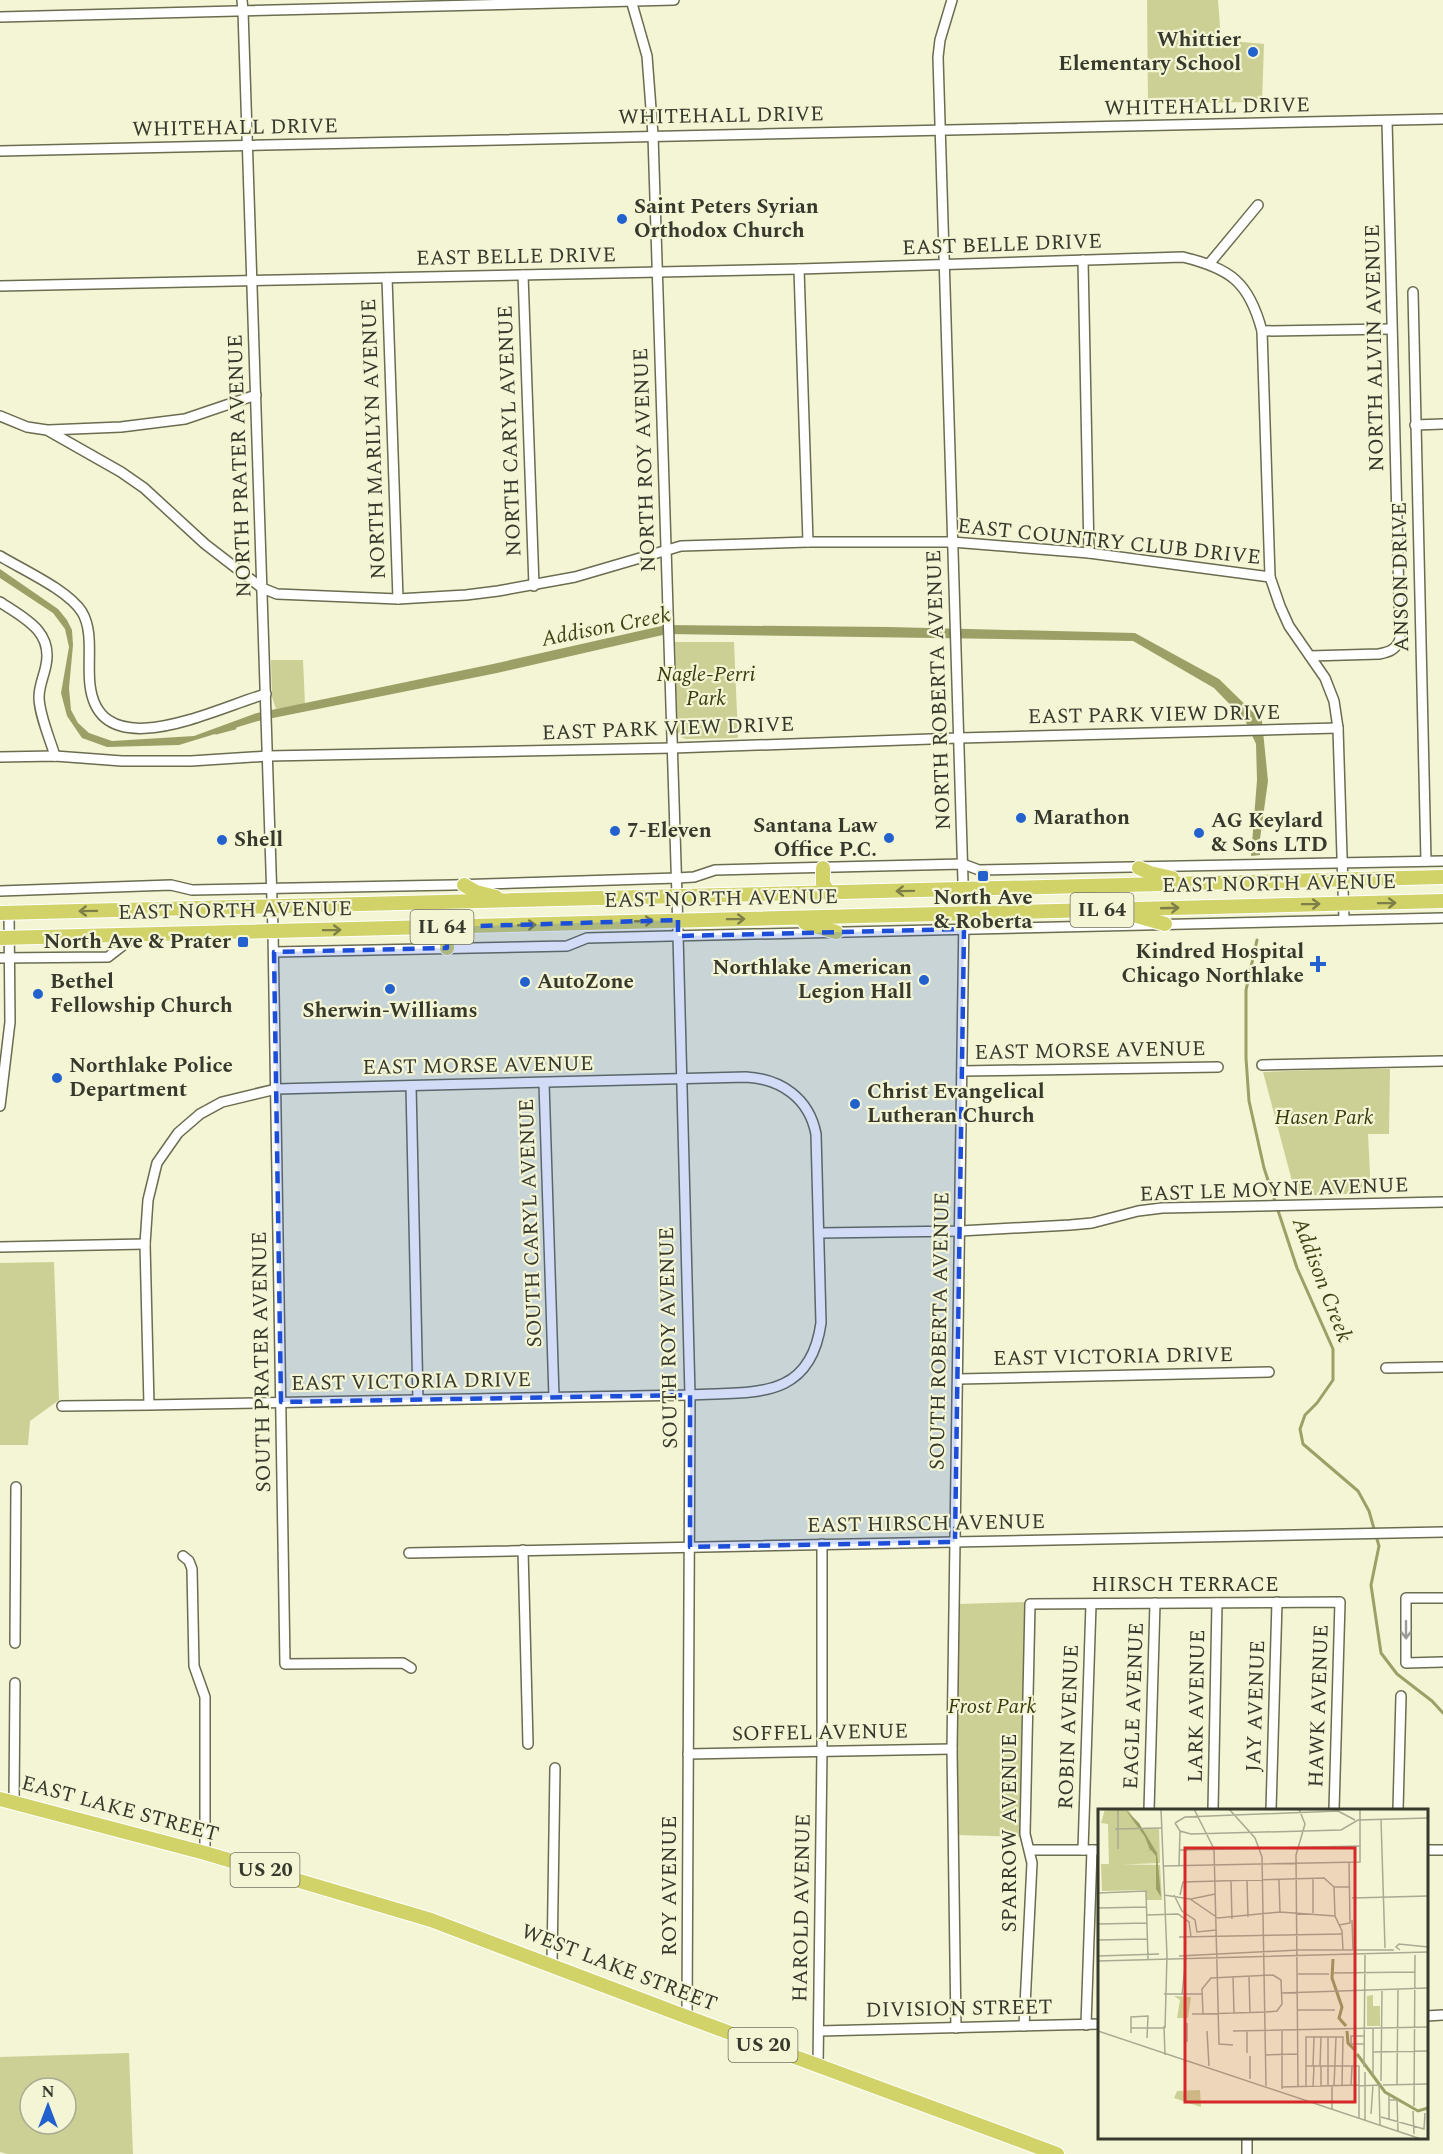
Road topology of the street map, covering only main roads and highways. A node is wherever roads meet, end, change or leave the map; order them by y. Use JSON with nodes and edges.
{"nodes":[{"id":1,"x":823,"y":868,"type":"road end"},
{"id":2,"x":1139,"y":868,"type":"road end"},
{"id":3,"x":1443,"y":877,"type":"edge"},
{"id":4,"x":1192,"y":883,"type":"junction"},
{"id":5,"x":464,"y":885,"type":"road end"},
{"id":6,"x":828,"y":892,"type":"junction"},
{"id":7,"x":512,"y":901,"type":"junction"},
{"id":8,"x":1443,"y":901,"type":"edge"},
{"id":9,"x":1116,"y":910,"type":"junction"},
{"id":10,"x":4,"y":913,"type":"edge"},
{"id":11,"x":782,"y":918,"type":"junction"},
{"id":12,"x":1165,"y":924,"type":"road end"},
{"id":13,"x":446,"y":927,"type":"junction"},
{"id":14,"x":837,"y":932,"type":"road end"},
{"id":15,"x":5,"y":938,"type":"edge"},
{"id":16,"x":447,"y":948,"type":"road end"},
{"id":17,"x":0,"y":1799,"type":"edge"},
{"id":18,"x":470,"y":1933,"type":"joint"},
{"id":19,"x":1057,"y":2154,"type":"edge"}],
"edges":[{"from":1,"to":6,"type":"main road"},
{"from":2,"to":4,"type":"main road"},
{"from":3,"to":4,"type":"main road","name":"EAST NORTH AVENUE","number":"IL 64"},
{"from":4,"to":6,"type":"main road","name":"EAST NORTH AVENUE","number":"IL 64","one_way":true},
{"from":5,"to":7,"type":"main road"},
{"from":6,"to":7,"type":"main road","name":"EAST NORTH AVENUE","number":"IL 64"},
{"from":7,"to":10,"type":"main road","name":"EAST NORTH AVENUE","number":"IL 64","one_way":true},
{"from":9,"to":8,"type":"main road","name":"EAST NORTH AVENUE","number":"IL 64","one_way":true},
{"from":9,"to":11,"type":"main road","name":"EAST NORTH AVENUE","number":"IL 64"},
{"from":9,"to":12,"type":"main road"},
{"from":13,"to":11,"type":"main road","name":"EAST NORTH AVENUE","number":"IL 64","one_way":true},
{"from":11,"to":14,"type":"main road"},
{"from":15,"to":13,"type":"main road","name":"EAST NORTH AVENUE","number":"IL 64","one_way":true},
{"from":13,"to":16,"type":"main road"},
{"from":17,"to":18,"type":"main road","name":"EAST LAKE STREET","number":"US 20"},
{"from":18,"to":19,"type":"main road","name":"WEST LAKE STREET","number":"US 20"}]}
